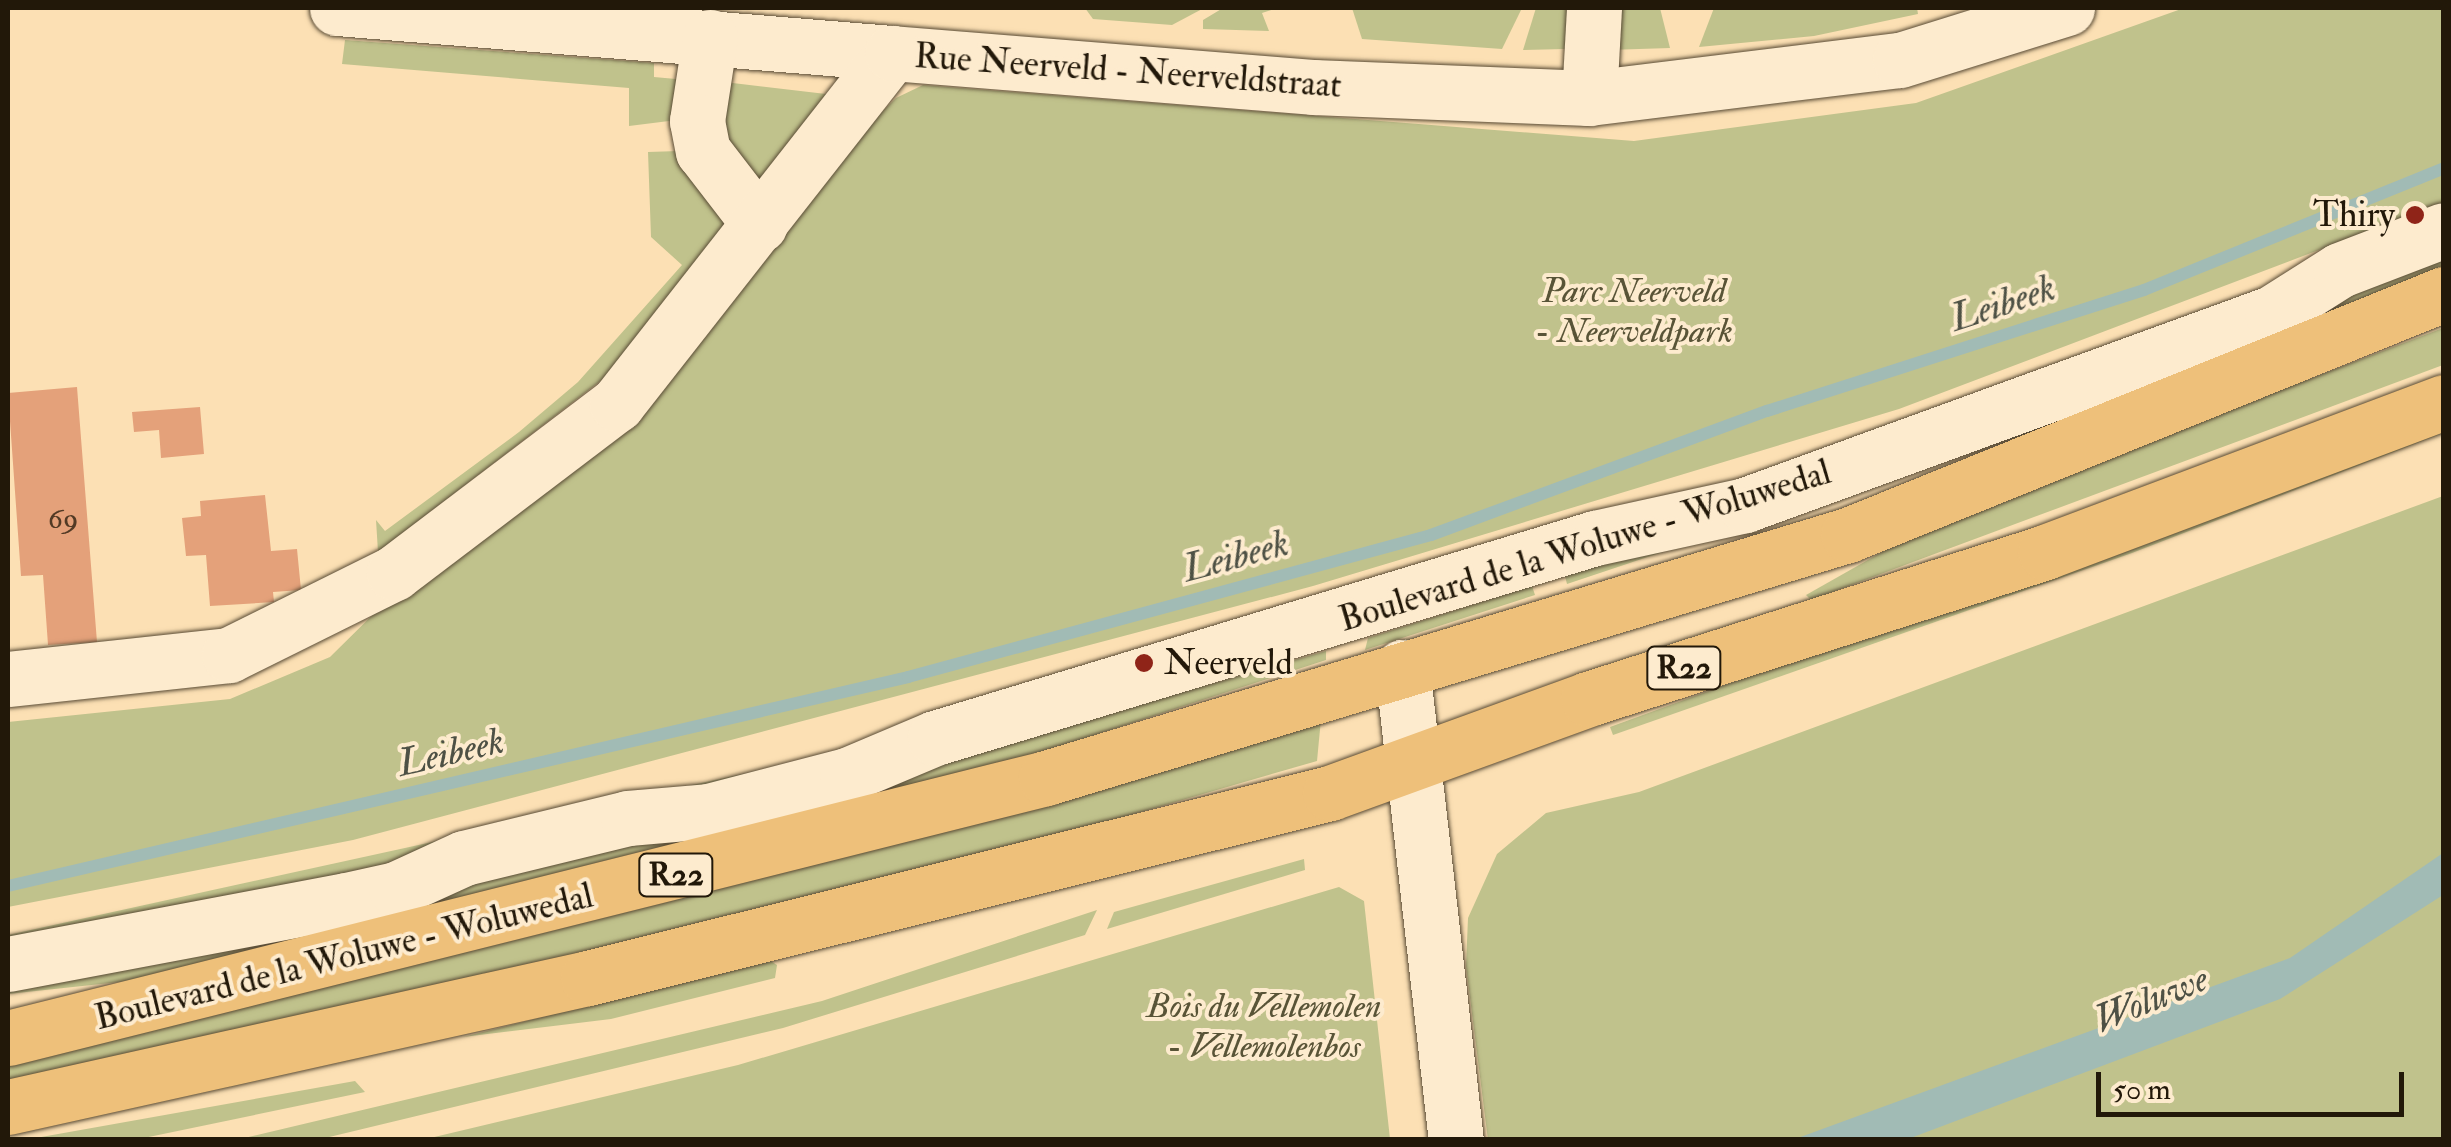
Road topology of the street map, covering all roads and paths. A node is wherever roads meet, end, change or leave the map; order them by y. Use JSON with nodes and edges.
{"nodes":[{"id":1,"x":338,"y":8,"type":"edge"},
{"id":2,"x":1594,"y":8,"type":"edge"},
{"id":3,"x":2067,"y":8,"type":"edge"},
{"id":4,"x":710,"y":38,"type":"junction"},
{"id":5,"x":892,"y":53,"type":"junction"},
{"id":6,"x":1588,"y":98,"type":"junction"},
{"id":7,"x":760,"y":225,"type":"junction"},
{"id":8,"x":2444,"y":230,"type":"edge"},
{"id":9,"x":2444,"y":294,"type":"edge"},
{"id":10,"x":2444,"y":402,"type":"edge"},
{"id":11,"x":1402,"y":667,"type":"junction"},
{"id":12,"x":8,"y":679,"type":"edge"},
{"id":13,"x":1410,"y":767,"type":"junction"},
{"id":14,"x":8,"y":964,"type":"edge"},
{"id":15,"x":136,"y":1009,"type":"junction"},
{"id":16,"x":8,"y":1013,"type":"edge"},
{"id":17,"x":8,"y":1038,"type":"edge"},
{"id":18,"x":8,"y":1107,"type":"edge"},
{"id":19,"x":1456,"y":1140,"type":"edge"}],
"edges":[{"from":1,"to":4,"type":"street"},
{"from":2,"to":6,"type":"street"},
{"from":3,"to":6,"type":"street","name":"Rue Neerveld - Neerveldstraat"},
{"from":4,"to":5,"type":"street"},
{"from":4,"to":7,"type":"street"},
{"from":5,"to":6,"type":"street","name":"Rue Neerveld - Neerveldstraat"},
{"from":5,"to":7,"type":"street","name":"Rue Neerveld - Neerveldstraat"},
{"from":7,"to":12,"type":"street","name":"Rue Neerveld - Neerveldstraat"},
{"from":8,"to":14,"type":"street","name":"Boulevard de la Woluwe - Woluwedal"},
{"from":9,"to":11,"type":"highway","name":"Boulevard de la Woluwe - Woluwedal","number":"R22"},
{"from":10,"to":13,"type":"highway","name":"Boulevard de la Woluwe - Woluwedal","number":"R22"},
{"from":11,"to":13,"type":"street"},
{"from":11,"to":15,"type":"highway","name":"Boulevard de la Woluwe - Woluwedal","number":"R22"},
{"from":13,"to":18,"type":"highway","name":"Boulevard de la Woluwe - Woluwedal","number":"R22"},
{"from":13,"to":19,"type":"street"},
{"from":15,"to":16,"type":"highway"},
{"from":15,"to":17,"type":"highway","name":"Boulevard de la Woluwe - Woluwedal","number":"R22"}]}
